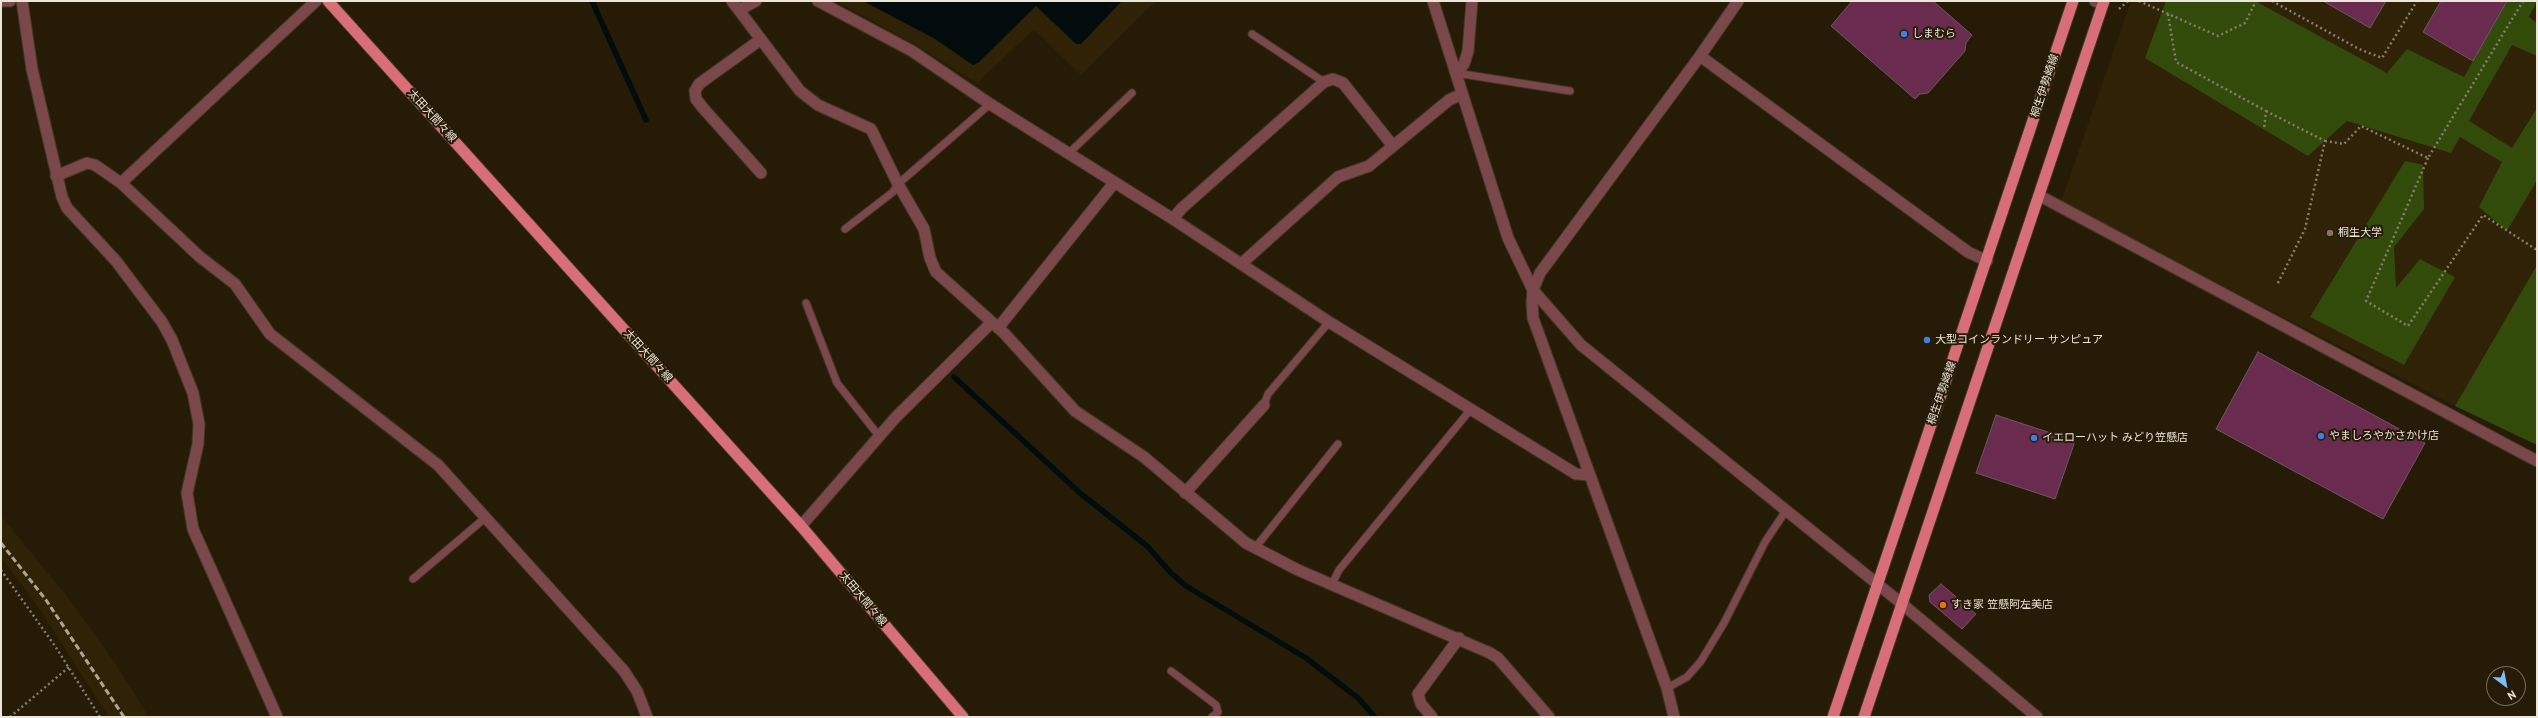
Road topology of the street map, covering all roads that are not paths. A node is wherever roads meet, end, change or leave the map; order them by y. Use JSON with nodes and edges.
{"nodes":[{"id":1,"x":1,"y":1,"type":"edge"},
{"id":2,"x":10,"y":1,"type":"edge"},
{"id":3,"x":22,"y":1,"type":"edge"},
{"id":4,"x":316,"y":1,"type":"edge"},
{"id":5,"x":328,"y":1,"type":"edge"},
{"id":6,"x":732,"y":1,"type":"edge"},
{"id":7,"x":756,"y":1,"type":"edge"},
{"id":8,"x":818,"y":1,"type":"edge"},
{"id":9,"x":1433,"y":1,"type":"edge"},
{"id":10,"x":1472,"y":1,"type":"edge"},
{"id":11,"x":1738,"y":1,"type":"edge"},
{"id":12,"x":2073,"y":1,"type":"edge"},
{"id":13,"x":2101,"y":2,"type":"edge"},
{"id":14,"x":739,"y":10,"type":"junction"},
{"id":15,"x":1252,"y":34,"type":"dead end"},
{"id":16,"x":760,"y":40,"type":"junction"},
{"id":17,"x":1700,"y":56,"type":"junction"},
{"id":18,"x":1456,"y":73,"type":"junction"},
{"id":19,"x":1324,"y":82,"type":"junction"},
{"id":20,"x":1570,"y":91,"type":"dead end"},
{"id":21,"x":1132,"y":93,"type":"dead end"},
{"id":22,"x":1462,"y":94,"type":"junction"},
{"id":23,"x":990,"y":104,"type":"junction"},
{"id":24,"x":1393,"y":146,"type":"junction"},
{"id":25,"x":1068,"y":154,"type":"junction"},
{"id":26,"x":761,"y":173,"type":"dead end"},
{"id":27,"x":56,"y":176,"type":"junction"},
{"id":28,"x":121,"y":183,"type":"junction"},
{"id":29,"x":1114,"y":183,"type":"junction"},
{"id":30,"x":898,"y":184,"type":"junction"},
{"id":31,"x":2040,"y":196,"type":"junction"},
{"id":32,"x":1173,"y":219,"type":"junction"},
{"id":33,"x":845,"y":229,"type":"dead end"},
{"id":34,"x":1987,"y":260,"type":"junction"},
{"id":35,"x":1241,"y":264,"type":"junction"},
{"id":36,"x":1533,"y":290,"type":"junction"},
{"id":37,"x":806,"y":303,"type":"dead end"},
{"id":38,"x":1329,"y":322,"type":"junction"},
{"id":39,"x":994,"y":325,"type":"junction"},
{"id":40,"x":1264,"y":404,"type":"joint"},
{"id":41,"x":1472,"y":409,"type":"junction"},
{"id":42,"x":879,"y":436,"type":"junction"},
{"id":43,"x":1338,"y":444,"type":"dead end"},
{"id":44,"x":2537,"y":461,"type":"edge"},
{"id":45,"x":1590,"y":475,"type":"junction"},
{"id":46,"x":1185,"y":493,"type":"junction"},
{"id":47,"x":1787,"y":509,"type":"junction"},
{"id":48,"x":485,"y":518,"type":"junction"},
{"id":49,"x":801,"y":526,"type":"junction"},
{"id":50,"x":1255,"y":548,"type":"junction"},
{"id":51,"x":413,"y":579,"type":"dead end"},
{"id":52,"x":1876,"y":583,"type":"junction"},
{"id":53,"x":1332,"y":584,"type":"junction"},
{"id":54,"x":1901,"y":604,"type":"junction"},
{"id":55,"x":1459,"y":638,"type":"junction"},
{"id":56,"x":1171,"y":671,"type":"dead end"},
{"id":57,"x":1667,"y":688,"type":"junction"},
{"id":58,"x":278,"y":717,"type":"edge"},
{"id":59,"x":647,"y":717,"type":"edge"},
{"id":60,"x":963,"y":717,"type":"edge"},
{"id":61,"x":1212,"y":717,"type":"edge"},
{"id":62,"x":1432,"y":717,"type":"edge"},
{"id":63,"x":1549,"y":717,"type":"edge"},
{"id":64,"x":1674,"y":717,"type":"edge"},
{"id":65,"x":1833,"y":717,"type":"edge"},
{"id":66,"x":1864,"y":717,"type":"edge"},
{"id":67,"x":2037,"y":717,"type":"edge"}],
"edges":[{"from":1,"to":2,"type":"street"},
{"from":3,"to":27,"type":"street"},
{"from":4,"to":28,"type":"street"},
{"from":5,"to":49,"type":"main road","name":"太田大間々線"},
{"from":6,"to":14,"type":"street"},
{"from":7,"to":14,"type":"street"},
{"from":8,"to":23,"type":"street"},
{"from":9,"to":18,"type":"street"},
{"from":10,"to":18,"type":"street"},
{"from":11,"to":17,"type":"street"},
{"from":12,"to":34,"type":"main road","name":"桐生伊勢崎線"},
{"from":13,"to":31,"type":"main road"},
{"from":14,"to":16,"type":"street"},
{"from":15,"to":19,"type":"lane"},
{"from":16,"to":26,"type":"street"},
{"from":16,"to":30,"type":"street"},
{"from":17,"to":34,"type":"street"},
{"from":17,"to":36,"type":"street"},
{"from":18,"to":20,"type":"lane"},
{"from":18,"to":22,"type":"street"},
{"from":19,"to":24,"type":"street"},
{"from":19,"to":32,"type":"street"},
{"from":21,"to":25,"type":"lane"},
{"from":22,"to":24,"type":"street"},
{"from":22,"to":36,"type":"street"},
{"from":23,"to":25,"type":"street"},
{"from":23,"to":30,"type":"lane"},
{"from":24,"to":35,"type":"street"},
{"from":25,"to":29,"type":"street"},
{"from":27,"to":28,"type":"street"},
{"from":27,"to":58,"type":"street"},
{"from":28,"to":48,"type":"street"},
{"from":29,"to":32,"type":"street"},
{"from":29,"to":39,"type":"street"},
{"from":30,"to":33,"type":"lane"},
{"from":30,"to":39,"type":"street"},
{"from":31,"to":44,"type":"street"},
{"from":31,"to":54,"type":"main road"},
{"from":32,"to":35,"type":"street"},
{"from":34,"to":52,"type":"main road","name":"桐生伊勢崎線"},
{"from":35,"to":38,"type":"street"},
{"from":36,"to":45,"type":"street"},
{"from":36,"to":47,"type":"street"},
{"from":37,"to":42,"type":"lane"},
{"from":38,"to":40,"type":"lane"},
{"from":38,"to":41,"type":"street"},
{"from":39,"to":42,"type":"street"},
{"from":39,"to":46,"type":"street"},
{"from":40,"to":46,"type":"street"},
{"from":41,"to":45,"type":"street"},
{"from":41,"to":53,"type":"lane"},
{"from":42,"to":49,"type":"street"},
{"from":43,"to":50,"type":"lane"},
{"from":45,"to":57,"type":"street"},
{"from":46,"to":50,"type":"street"},
{"from":47,"to":52,"type":"street"},
{"from":47,"to":57,"type":"lane"},
{"from":48,"to":51,"type":"lane"},
{"from":48,"to":59,"type":"street"},
{"from":49,"to":60,"type":"main road","name":"太田大間々線"},
{"from":50,"to":53,"type":"street"},
{"from":52,"to":54,"type":"street"},
{"from":52,"to":65,"type":"main road","name":"桐生伊勢崎線"},
{"from":53,"to":55,"type":"street"},
{"from":54,"to":66,"type":"main road"},
{"from":54,"to":67,"type":"street"},
{"from":55,"to":62,"type":"street"},
{"from":55,"to":63,"type":"street"},
{"from":56,"to":61,"type":"lane"},
{"from":57,"to":64,"type":"street"}]}
